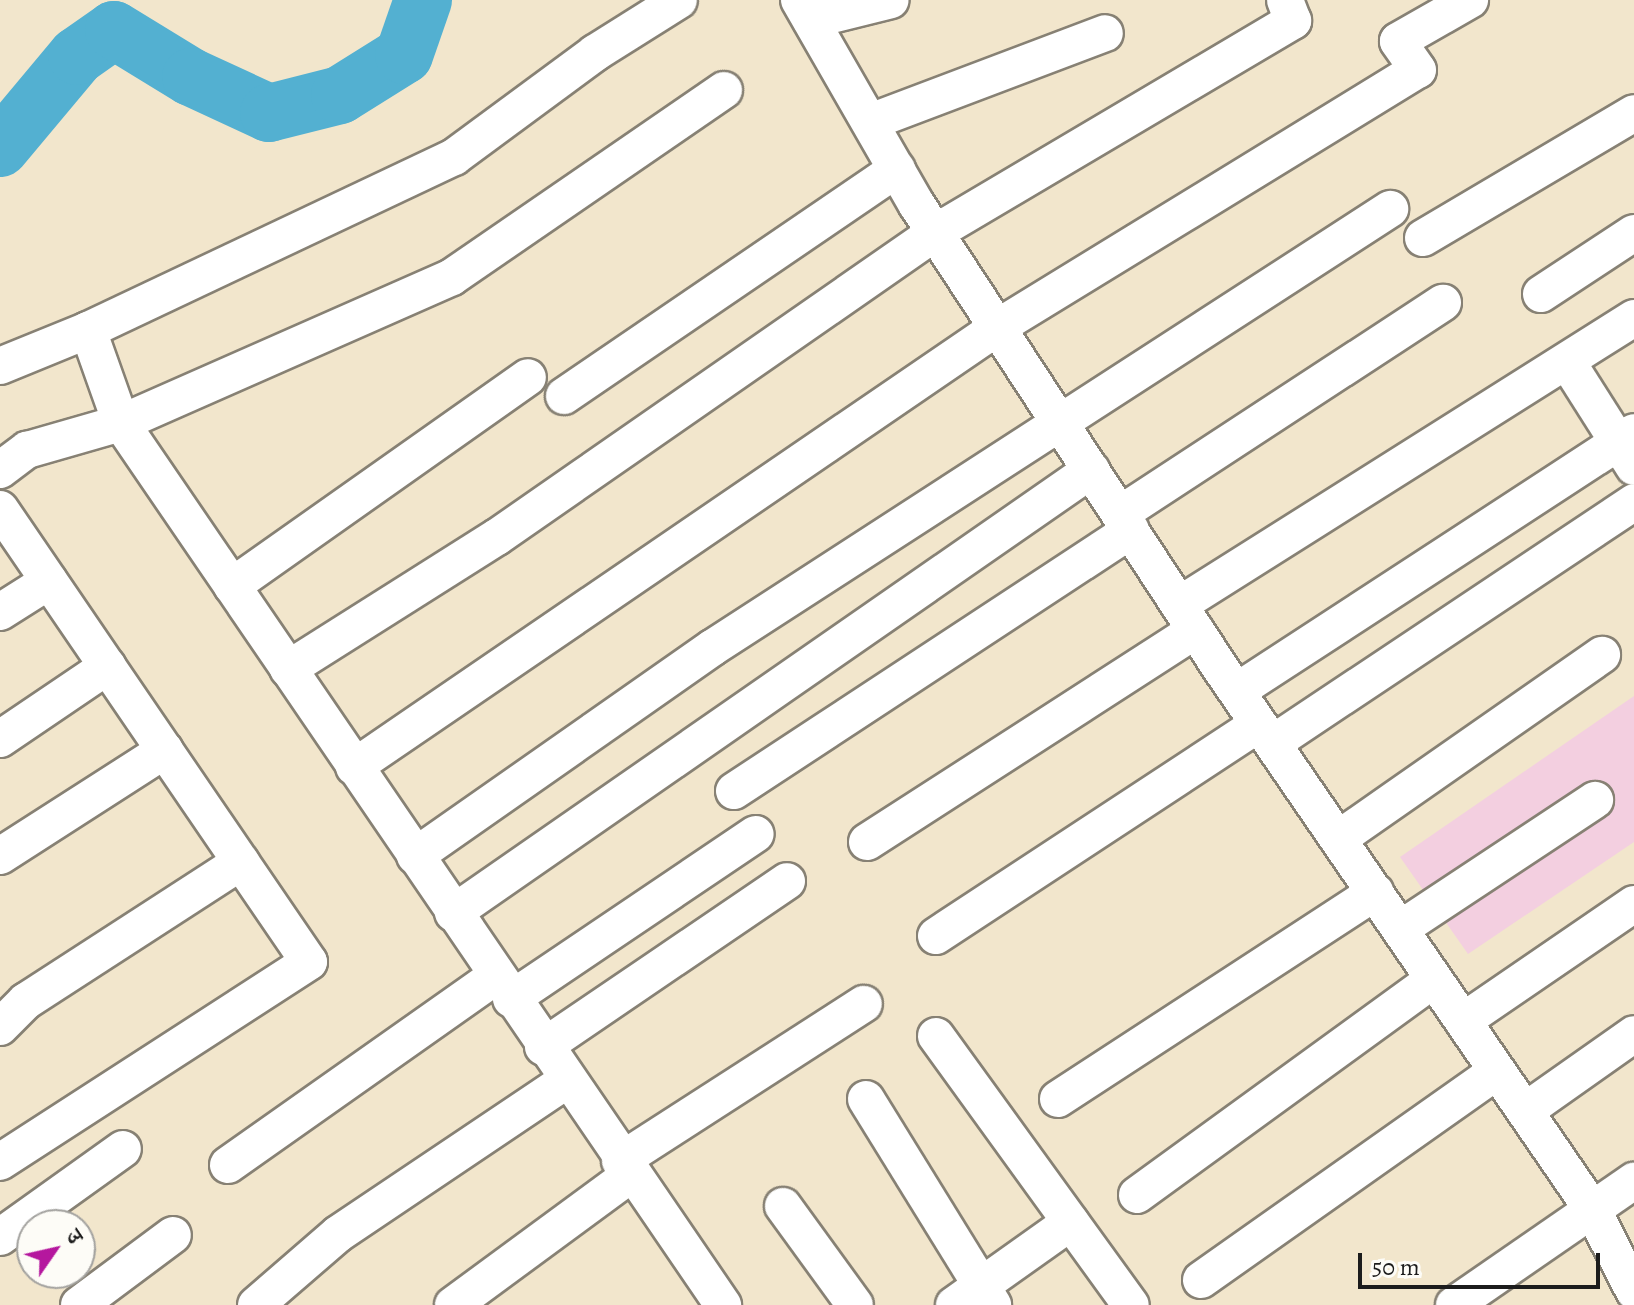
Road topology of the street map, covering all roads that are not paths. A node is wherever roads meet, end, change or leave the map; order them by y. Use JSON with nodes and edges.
{"nodes":[{"id":1,"x":679,"y":0,"type":"edge"},
{"id":2,"x":891,"y":0,"type":"edge"},
{"id":3,"x":1285,"y":0,"type":"edge"},
{"id":4,"x":1470,"y":0,"type":"edge"},
{"id":5,"x":805,"y":10,"type":"edge"},
{"id":6,"x":1427,"y":11,"type":"edge"},
{"id":7,"x":628,"y":14,"type":"edge"},
{"id":8,"x":1105,"y":33,"type":"dead end"},
{"id":9,"x":724,"y":90,"type":"dead end"},
{"id":10,"x":1634,"y":113,"type":"edge"},
{"id":11,"x":870,"y":122,"type":"junction"},
{"id":12,"x":897,"y":169,"type":"junction"},
{"id":13,"x":1390,"y":209,"type":"dead end"},
{"id":14,"x":936,"y":232,"type":"junction"},
{"id":15,"x":1634,"y":233,"type":"edge"},
{"id":16,"x":1423,"y":238,"type":"dead end"},
{"id":17,"x":1541,"y":294,"type":"dead end"},
{"id":18,"x":1443,"y":303,"type":"dead end"},
{"id":19,"x":1634,"y":318,"type":"edge"},
{"id":20,"x":998,"y":327,"type":"junction"},
{"id":21,"x":88,"y":330,"type":"junction"},
{"id":22,"x":1568,"y":363,"type":"junction"},
{"id":23,"x":0,"y":366,"type":"edge"},
{"id":24,"x":528,"y":377,"type":"dead end"},
{"id":25,"x":564,"y":396,"type":"dead end"},
{"id":26,"x":1058,"y":419,"type":"junction"},
{"id":27,"x":121,"y":423,"type":"junction"},
{"id":28,"x":1629,"y":447,"type":"edge"},
{"id":29,"x":0,"y":470,"type":"edge"},
{"id":30,"x":1091,"y":470,"type":"junction"},
{"id":31,"x":1634,"y":502,"type":"edge"},
{"id":32,"x":0,"y":509,"type":"edge"},
{"id":33,"x":1126,"y":522,"type":"junction"},
{"id":34,"x":49,"y":581,"type":"junction"},
{"id":35,"x":232,"y":586,"type":"junction"},
{"id":36,"x":0,"y":612,"type":"edge"},
{"id":37,"x":1188,"y":618,"type":"junction"},
{"id":38,"x":1602,"y":655,"type":"dead end"},
{"id":39,"x":108,"y":666,"type":"junction"},
{"id":40,"x":288,"y":669,"type":"junction"},
{"id":41,"x":1237,"y":691,"type":"junction"},
{"id":42,"x":1266,"y":733,"type":"junction"},
{"id":43,"x":0,"y":739,"type":"edge"},
{"id":44,"x":165,"y":750,"type":"junction"},
{"id":45,"x":354,"y":767,"type":"junction"},
{"id":46,"x":734,"y":791,"type":"dead end"},
{"id":47,"x":1595,"y":800,"type":"dead end"},
{"id":48,"x":756,"y":834,"type":"dead end"},
{"id":49,"x":1338,"y":839,"type":"junction"},
{"id":50,"x":867,"y":842,"type":"dead end"},
{"id":51,"x":0,"y":856,"type":"edge"},
{"id":52,"x":415,"y":856,"type":"junction"},
{"id":53,"x":241,"y":862,"type":"junction"},
{"id":54,"x":787,"y":881,"type":"dead end"},
{"id":55,"x":1375,"y":892,"type":"junction"},
{"id":56,"x":1634,"y":904,"type":"edge"},
{"id":57,"x":453,"y":913,"type":"junction"},
{"id":58,"x":1400,"y":929,"type":"junction"},
{"id":59,"x":936,"y":936,"type":"dead end"},
{"id":60,"x":1434,"y":979,"type":"junction"},
{"id":61,"x":503,"y":987,"type":"junction"},
{"id":62,"x":864,"y":1004,"type":"dead end"},
{"id":63,"x":1463,"y":1021,"type":"junction"},
{"id":64,"x":0,"y":1027,"type":"edge"},
{"id":65,"x":1634,"y":1034,"type":"edge"},
{"id":66,"x":936,"y":1036,"type":"dead end"},
{"id":67,"x":543,"y":1047,"type":"junction"},
{"id":68,"x":1497,"y":1071,"type":"junction"},
{"id":69,"x":566,"y":1081,"type":"junction"},
{"id":70,"x":866,"y":1099,"type":"dead end"},
{"id":71,"x":1058,"y":1099,"type":"dead end"},
{"id":72,"x":1525,"y":1111,"type":"junction"},
{"id":73,"x":123,"y":1149,"type":"dead end"},
{"id":74,"x":0,"y":1162,"type":"edge"},
{"id":75,"x":228,"y":1165,"type":"dead end"},
{"id":76,"x":625,"y":1168,"type":"junction"},
{"id":77,"x":1634,"y":1181,"type":"edge"},
{"id":78,"x":1137,"y":1195,"type":"dead end"},
{"id":79,"x":783,"y":1206,"type":"dead end"},
{"id":80,"x":1592,"y":1209,"type":"junction"},
{"id":81,"x":1071,"y":1222,"type":"junction"},
{"id":82,"x":173,"y":1235,"type":"dead end"},
{"id":83,"x":0,"y":1237,"type":"edge"},
{"id":84,"x":1201,"y":1280,"type":"dead end"},
{"id":85,"x":1634,"y":1291,"type":"edge"},
{"id":86,"x":976,"y":1299,"type":"edge"},
{"id":87,"x":79,"y":1305,"type":"edge"},
{"id":88,"x":256,"y":1305,"type":"edge"},
{"id":89,"x":453,"y":1305,"type":"edge"},
{"id":90,"x":723,"y":1305,"type":"edge"},
{"id":91,"x":855,"y":1305,"type":"edge"},
{"id":92,"x":1131,"y":1305,"type":"edge"},
{"id":93,"x":1454,"y":1305,"type":"edge"}],
"edges":[{"from":1,"to":7,"type":"street"},
{"from":2,"to":5,"type":"street"},
{"from":3,"to":14,"type":"street"},
{"from":4,"to":6,"type":"street"},
{"from":5,"to":11,"type":"street"},
{"from":6,"to":20,"type":"street"},
{"from":7,"to":21,"type":"street"},
{"from":8,"to":11,"type":"street"},
{"from":9,"to":27,"type":"street"},
{"from":10,"to":16,"type":"street"},
{"from":11,"to":12,"type":"street"},
{"from":12,"to":14,"type":"street"},
{"from":12,"to":25,"type":"street"},
{"from":13,"to":26,"type":"street"},
{"from":14,"to":20,"type":"street"},
{"from":14,"to":40,"type":"street"},
{"from":15,"to":17,"type":"street"},
{"from":18,"to":33,"type":"street"},
{"from":19,"to":22,"type":"street"},
{"from":20,"to":26,"type":"street"},
{"from":20,"to":45,"type":"street"},
{"from":21,"to":23,"type":"street"},
{"from":21,"to":27,"type":"street"},
{"from":22,"to":28,"type":"street"},
{"from":22,"to":37,"type":"street"},
{"from":24,"to":35,"type":"street"},
{"from":26,"to":30,"type":"street"},
{"from":26,"to":52,"type":"street"},
{"from":27,"to":29,"type":"street"},
{"from":27,"to":35,"type":"street"},
{"from":28,"to":41,"type":"street"},
{"from":30,"to":33,"type":"street"},
{"from":30,"to":57,"type":"street"},
{"from":31,"to":42,"type":"street"},
{"from":32,"to":34,"type":"street"},
{"from":33,"to":37,"type":"street"},
{"from":33,"to":46,"type":"street"},
{"from":34,"to":36,"type":"street"},
{"from":34,"to":39,"type":"street"},
{"from":35,"to":40,"type":"street"},
{"from":37,"to":41,"type":"street"},
{"from":37,"to":50,"type":"street"},
{"from":38,"to":49,"type":"street"},
{"from":39,"to":43,"type":"street"},
{"from":39,"to":44,"type":"street"},
{"from":40,"to":45,"type":"street"},
{"from":41,"to":42,"type":"street"},
{"from":42,"to":49,"type":"street"},
{"from":42,"to":59,"type":"street"},
{"from":44,"to":51,"type":"street"},
{"from":44,"to":53,"type":"street"},
{"from":45,"to":52,"type":"street"},
{"from":47,"to":58,"type":"street"},
{"from":48,"to":61,"type":"street"},
{"from":49,"to":55,"type":"street"},
{"from":52,"to":57,"type":"street"},
{"from":53,"to":64,"type":"street"},
{"from":53,"to":74,"type":"street"},
{"from":54,"to":67,"type":"street"},
{"from":55,"to":58,"type":"street"},
{"from":55,"to":71,"type":"street"},
{"from":56,"to":63,"type":"street"},
{"from":57,"to":61,"type":"street"},
{"from":58,"to":60,"type":"street"},
{"from":60,"to":63,"type":"street"},
{"from":60,"to":78,"type":"street"},
{"from":61,"to":67,"type":"street"},
{"from":61,"to":75,"type":"street"},
{"from":62,"to":76,"type":"street"},
{"from":63,"to":68,"type":"street"},
{"from":65,"to":72,"type":"street"},
{"from":66,"to":81,"type":"street"},
{"from":67,"to":69,"type":"street"},
{"from":68,"to":72,"type":"street"},
{"from":68,"to":84,"type":"street"},
{"from":69,"to":76,"type":"street"},
{"from":69,"to":88,"type":"street"},
{"from":70,"to":86,"type":"street"},
{"from":72,"to":80,"type":"street"},
{"from":73,"to":83,"type":"street"},
{"from":76,"to":89,"type":"street"},
{"from":76,"to":90,"type":"street"},
{"from":77,"to":80,"type":"street"},
{"from":79,"to":91,"type":"street"},
{"from":80,"to":85,"type":"street"},
{"from":80,"to":93,"type":"street"},
{"from":81,"to":86,"type":"street"},
{"from":81,"to":92,"type":"street"},
{"from":82,"to":87,"type":"street"}]}
